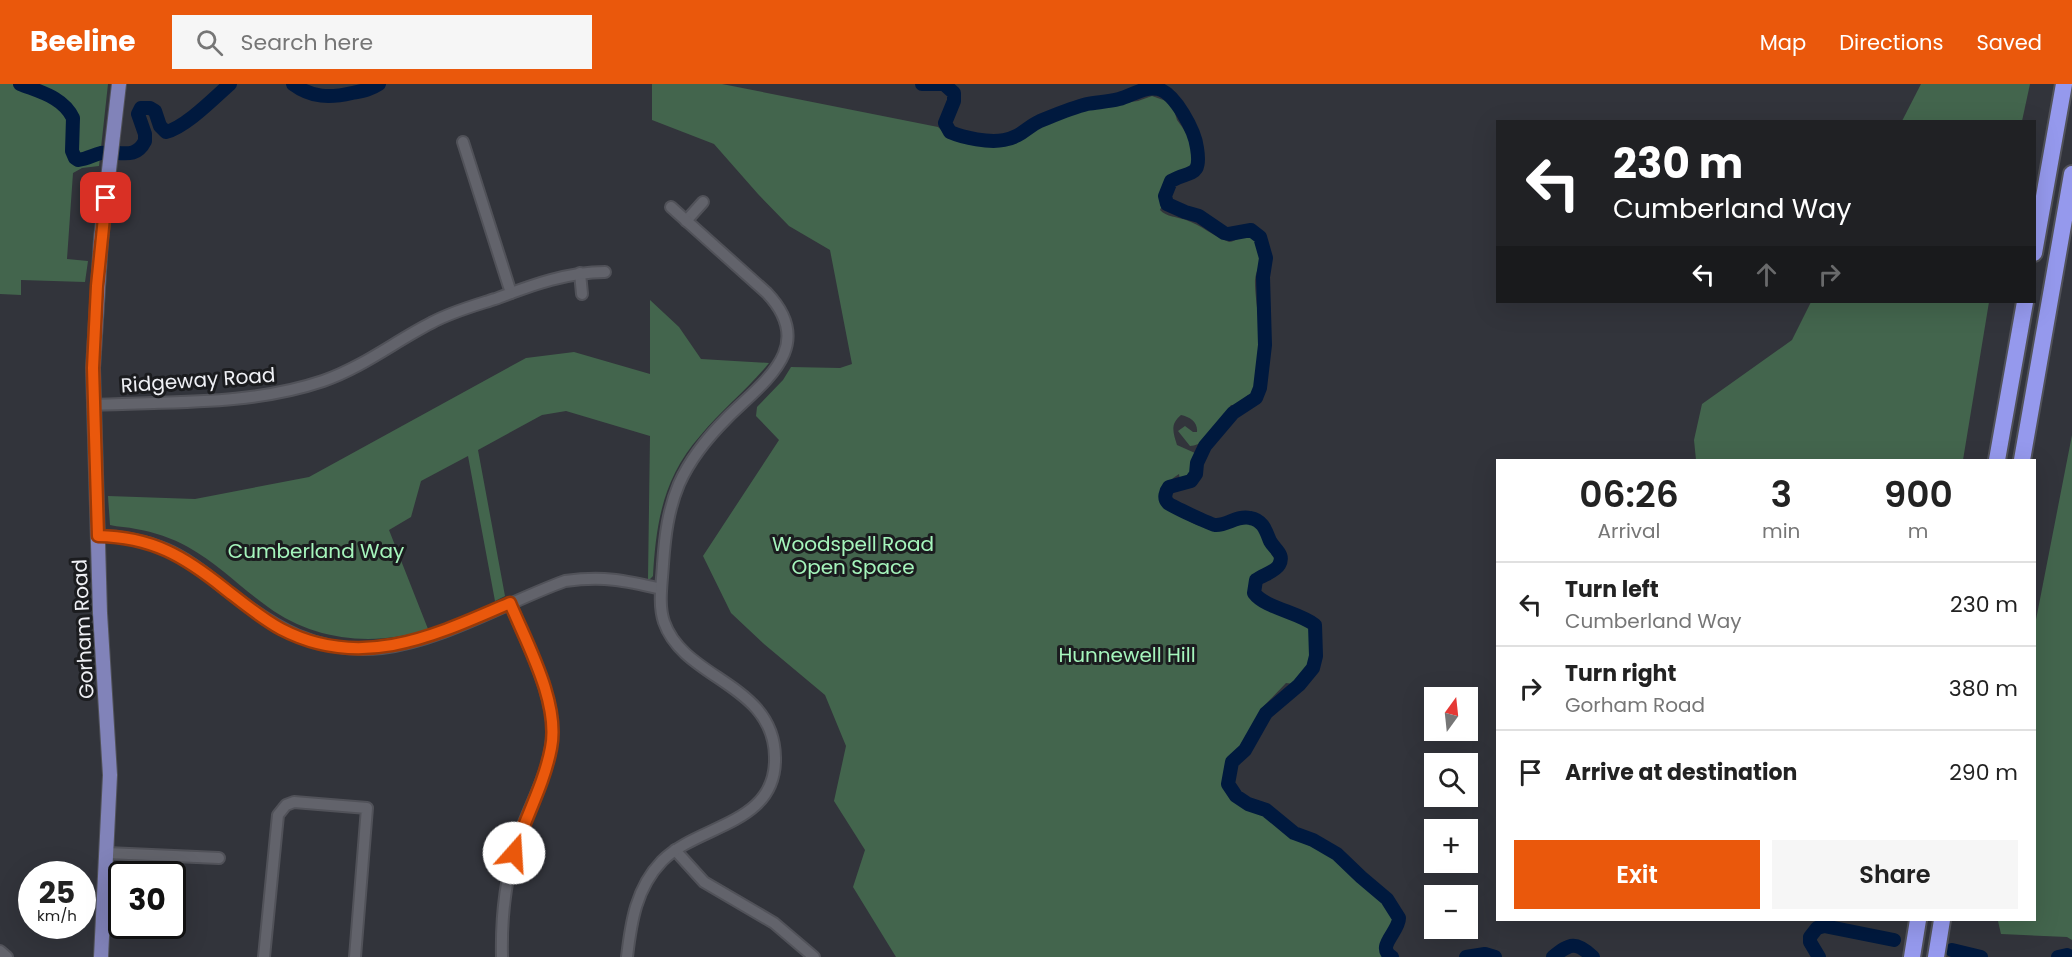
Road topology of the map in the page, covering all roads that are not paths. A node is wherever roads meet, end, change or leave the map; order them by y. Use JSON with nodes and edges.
{"nodes":[{"id":1,"x":119,"y":84,"type":"edge"},
{"id":2,"x":2064,"y":84,"type":"edge"},
{"id":3,"x":463,"y":142,"type":"dead end"},
{"id":4,"x":2072,"y":174,"type":"edge"},
{"id":5,"x":703,"y":202,"type":"dead end"},
{"id":6,"x":671,"y":207,"type":"dead end"},
{"id":7,"x":686,"y":221,"type":"junction"},
{"id":8,"x":2036,"y":242,"type":"edge"},
{"id":9,"x":604,"y":272,"type":"dead end"},
{"id":10,"x":580,"y":273,"type":"junction"},
{"id":11,"x":511,"y":293,"type":"junction"},
{"id":12,"x":582,"y":294,"type":"dead end"},
{"id":13,"x":2025,"y":303,"type":"edge"},
{"id":14,"x":93,"y":405,"type":"junction"},
{"id":15,"x":1997,"y":459,"type":"edge"},
{"id":16,"x":2022,"y":459,"type":"edge"},
{"id":17,"x":98,"y":536,"type":"junction"},
{"id":18,"x":661,"y":589,"type":"junction"},
{"id":19,"x":510,"y":603,"type":"junction"},
{"id":20,"x":675,"y":850,"type":"junction"},
{"id":21,"x":107,"y":854,"type":"junction"},
{"id":22,"x":219,"y":858,"type":"dead end"},
{"id":23,"x":1918,"y":921,"type":"edge"},
{"id":24,"x":1942,"y":921,"type":"edge"},
{"id":25,"x":0,"y":951,"type":"edge"},
{"id":26,"x":7,"y":957,"type":"edge"},
{"id":27,"x":101,"y":957,"type":"edge"},
{"id":28,"x":264,"y":957,"type":"edge"},
{"id":29,"x":355,"y":957,"type":"edge"},
{"id":30,"x":502,"y":957,"type":"edge"},
{"id":31,"x":627,"y":957,"type":"edge"},
{"id":32,"x":814,"y":957,"type":"edge"},
{"id":33,"x":1912,"y":957,"type":"edge"},
{"id":34,"x":1936,"y":957,"type":"edge"}],
"edges":[{"from":1,"to":14,"type":"main road","name":"Gorham Road"},
{"from":2,"to":8,"type":"highway"},
{"from":3,"to":11,"type":"street"},
{"from":4,"to":16,"type":"highway"},
{"from":5,"to":7,"type":"street"},
{"from":6,"to":7,"type":"street"},
{"from":7,"to":18,"type":"street"},
{"from":9,"to":10,"type":"street","name":"Ridgeway Road"},
{"from":10,"to":11,"type":"street","name":"Ridgeway Road"},
{"from":10,"to":12,"type":"street"},
{"from":11,"to":14,"type":"street","name":"Ridgeway Road"},
{"from":13,"to":15,"type":"highway"},
{"from":14,"to":17,"type":"main road","name":"Gorham Road"},
{"from":17,"to":19,"type":"street"},
{"from":17,"to":21,"type":"main road","name":"Gorham Road"},
{"from":18,"to":19,"type":"street"},
{"from":18,"to":20,"type":"street"},
{"from":19,"to":30,"type":"street"},
{"from":20,"to":31,"type":"street"},
{"from":20,"to":32,"type":"street"},
{"from":21,"to":22,"type":"street"},
{"from":21,"to":27,"type":"main road","name":"Gorham Road"},
{"from":23,"to":33,"type":"highway"},
{"from":24,"to":34,"type":"highway"},
{"from":25,"to":26,"type":"street"},
{"from":28,"to":29,"type":"street"}]}
